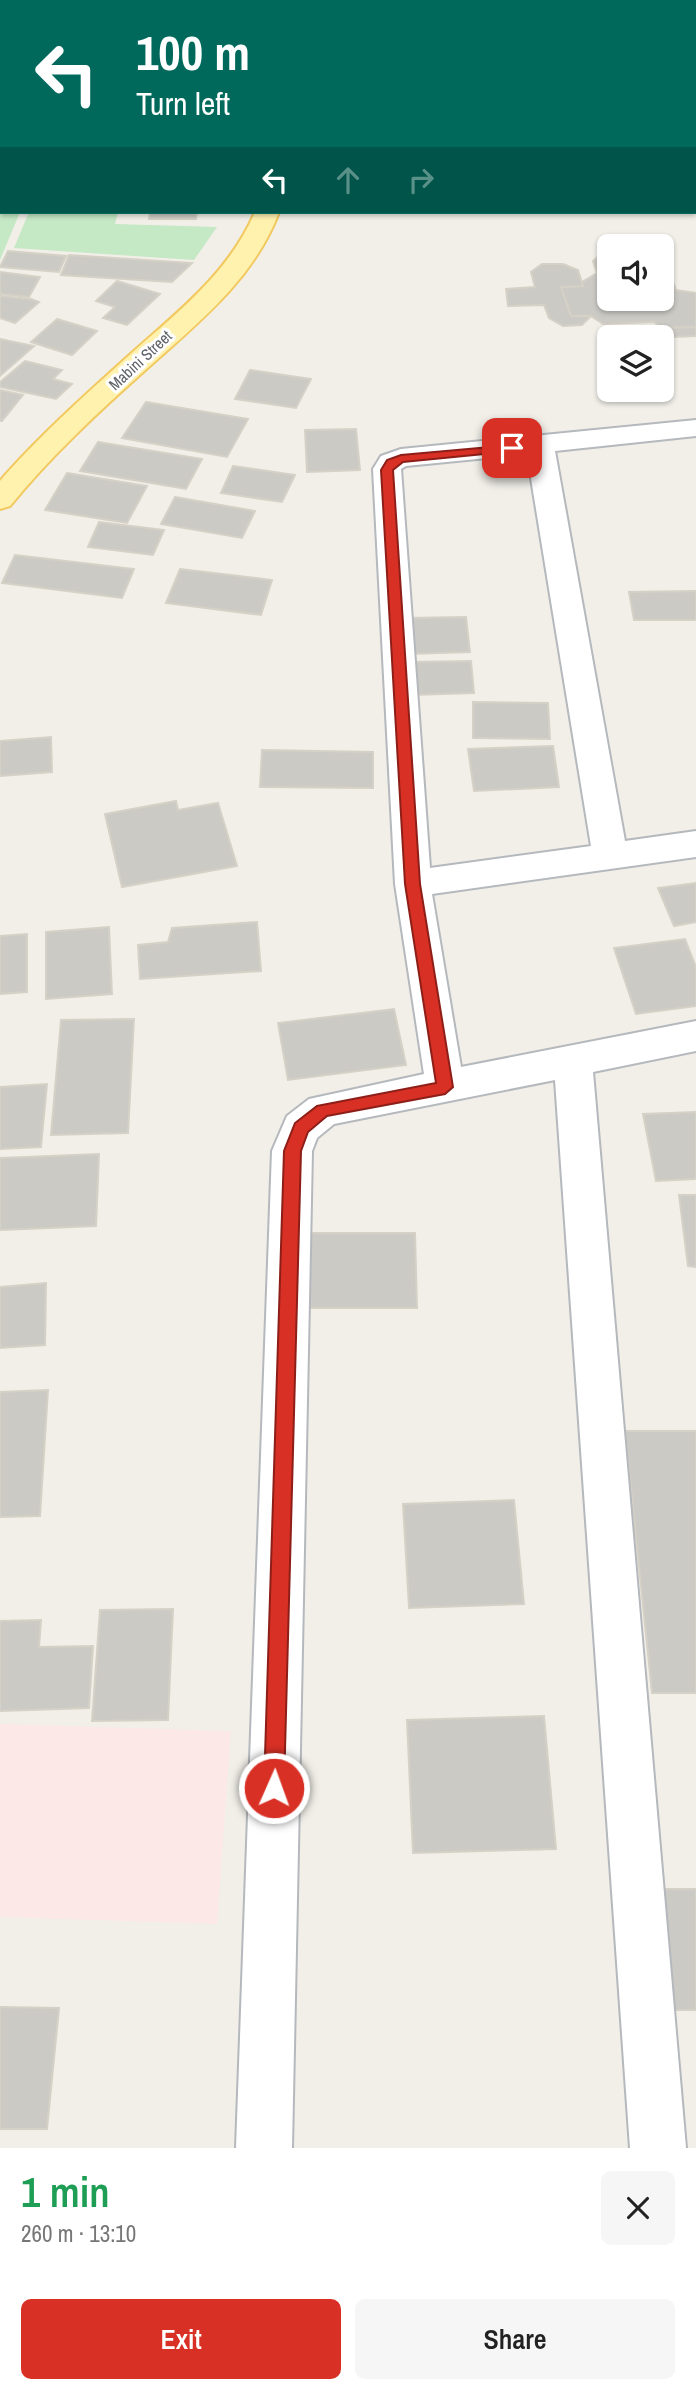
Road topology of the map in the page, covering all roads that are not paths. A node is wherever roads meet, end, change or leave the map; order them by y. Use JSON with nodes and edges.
{"nodes":[{"id":1,"x":266,"y":214,"type":"edge"},
{"id":2,"x":696,"y":428,"type":"edge"},
{"id":3,"x":540,"y":446,"type":"junction"},
{"id":4,"x":0,"y":500,"type":"edge"},
{"id":5,"x":696,"y":844,"type":"edge"},
{"id":6,"x":610,"y":855,"type":"junction"},
{"id":7,"x":412,"y":884,"type":"junction"},
{"id":8,"x":696,"y":1036,"type":"edge"},
{"id":9,"x":573,"y":1061,"type":"junction"},
{"id":10,"x":445,"y":1087,"type":"junction"},
{"id":11,"x":264,"y":2148,"type":"edge"},
{"id":12,"x":658,"y":2148,"type":"edge"}],
"edges":[{"from":1,"to":4,"type":"main road","name":"Mabini Street"},
{"from":2,"to":3,"type":"street"},
{"from":3,"to":6,"type":"street"},
{"from":3,"to":7,"type":"street"},
{"from":5,"to":6,"type":"street"},
{"from":6,"to":7,"type":"street"},
{"from":7,"to":10,"type":"street"},
{"from":8,"to":9,"type":"street"},
{"from":9,"to":10,"type":"street"},
{"from":9,"to":12,"type":"street"},
{"from":10,"to":11,"type":"street"}]}
